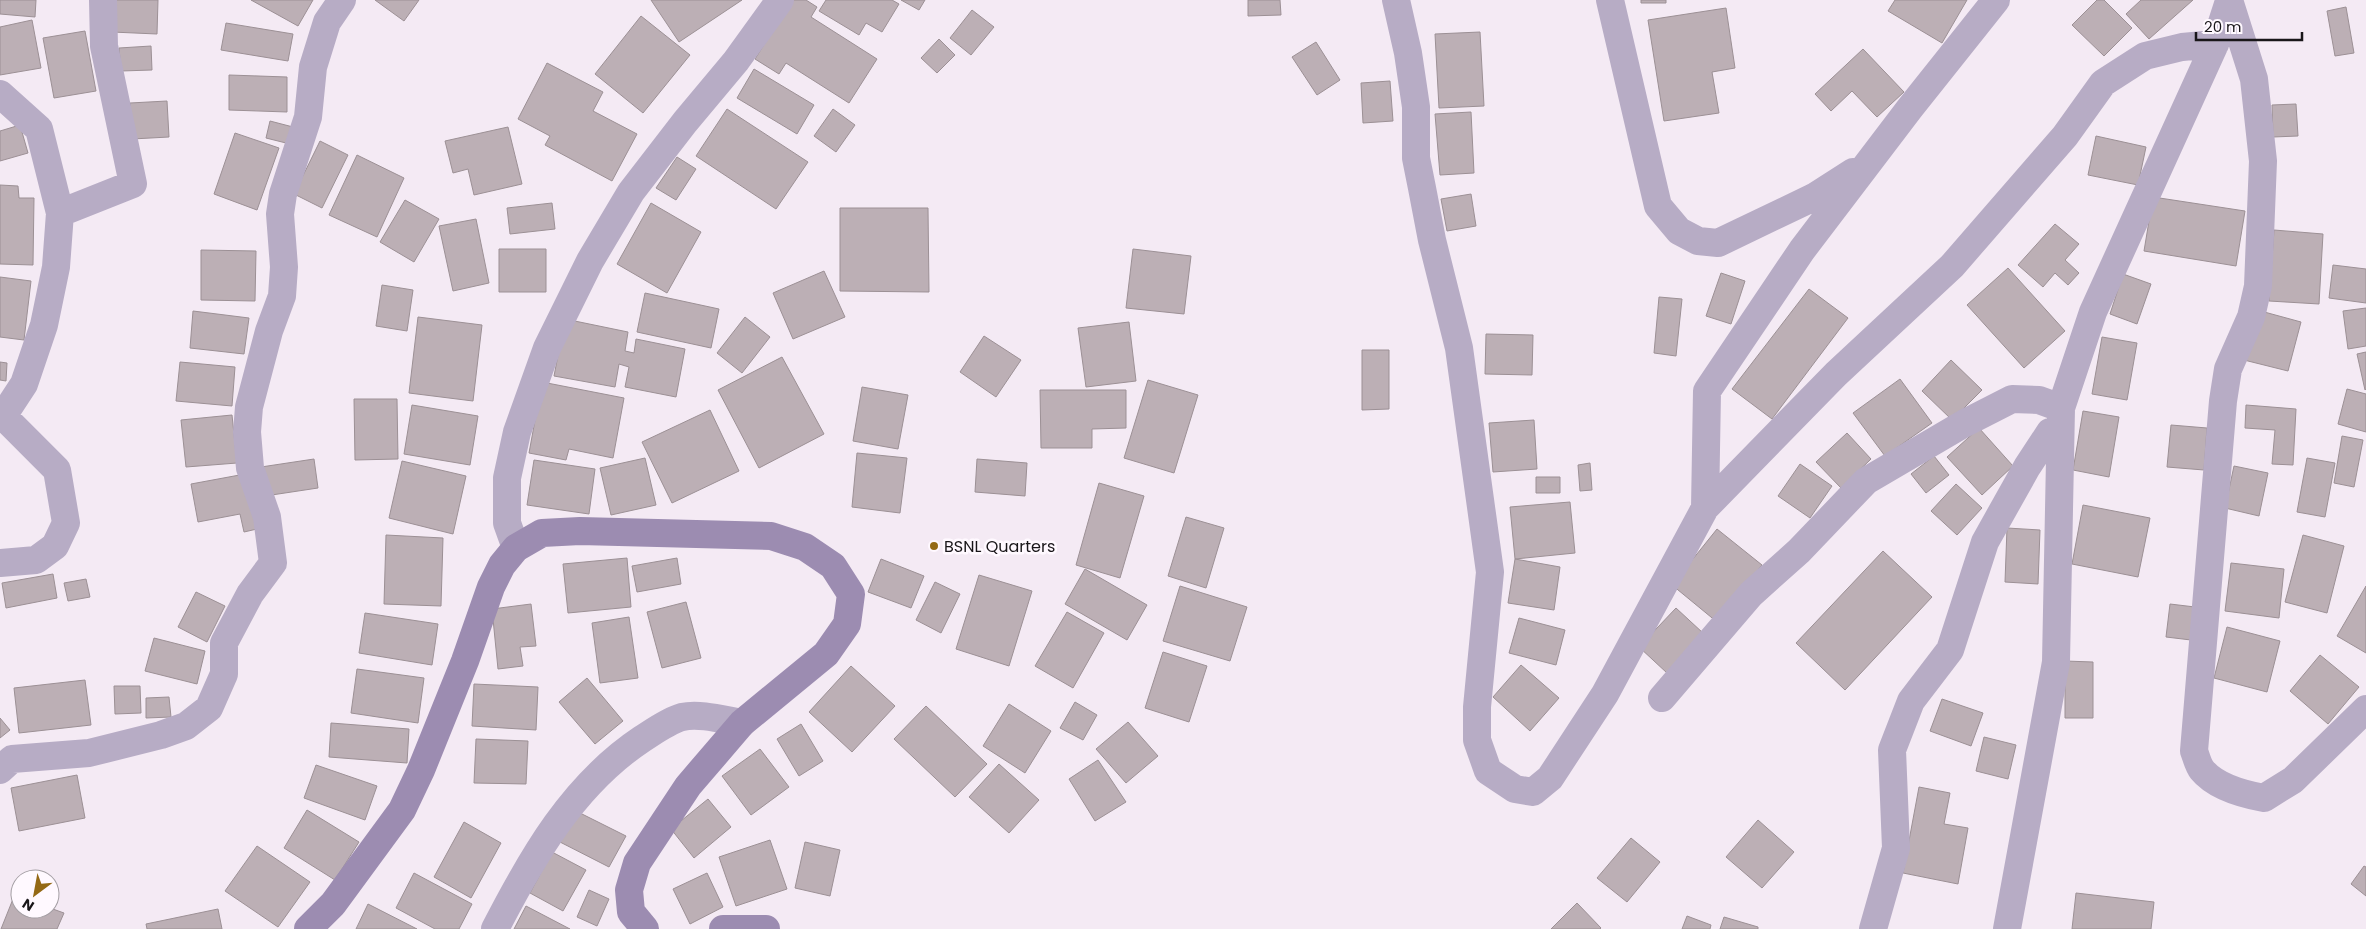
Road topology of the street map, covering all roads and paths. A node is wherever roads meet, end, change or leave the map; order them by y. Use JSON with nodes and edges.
{"nodes":[{"id":1,"x":103,"y":0,"type":"edge"},
{"id":2,"x":342,"y":0,"type":"edge"},
{"id":3,"x":780,"y":0,"type":"edge"},
{"id":4,"x":1396,"y":0,"type":"edge"},
{"id":5,"x":1610,"y":0,"type":"edge"},
{"id":6,"x":1996,"y":0,"type":"edge"},
{"id":7,"x":2229,"y":1,"type":"edge"},
{"id":8,"x":2215,"y":44,"type":"junction"},
{"id":9,"x":0,"y":94,"type":"edge"},
{"id":10,"x":1871,"y":160,"type":"junction"},
{"id":11,"x":60,"y":213,"type":"junction"},
{"id":12,"x":2,"y":416,"type":"edge"},
{"id":13,"x":2060,"y":419,"type":"junction"},
{"id":14,"x":1705,"y":508,"type":"junction"},
{"id":15,"x":516,"y":548,"type":"junction"},
{"id":16,"x":0,"y":563,"type":"edge"},
{"id":17,"x":1662,"y":698,"type":"dead end"},
{"id":18,"x":2366,"y":709,"type":"edge"},
{"id":19,"x":742,"y":723,"type":"junction"},
{"id":20,"x":0,"y":770,"type":"edge"},
{"id":21,"x":308,"y":929,"type":"edge"},
{"id":22,"x":495,"y":929,"type":"edge"},
{"id":23,"x":645,"y":929,"type":"edge"},
{"id":24,"x":723,"y":929,"type":"edge"},
{"id":25,"x":766,"y":929,"type":"edge"},
{"id":26,"x":1872,"y":929,"type":"edge"},
{"id":27,"x":2007,"y":929,"type":"edge"}],
"edges":[{"from":1,"to":11,"type":"street"},
{"from":2,"to":20,"type":"street"},
{"from":3,"to":15,"type":"street"},
{"from":4,"to":14,"type":"street"},
{"from":5,"to":10,"type":"street"},
{"from":6,"to":10,"type":"street"},
{"from":7,"to":8,"type":"street"},
{"from":7,"to":18,"type":"street"},
{"from":8,"to":13,"type":"street"},
{"from":8,"to":14,"type":"street"},
{"from":9,"to":11,"type":"street"},
{"from":10,"to":14,"type":"street"},
{"from":11,"to":12,"type":"street"},
{"from":12,"to":16,"type":"street"},
{"from":13,"to":17,"type":"street"},
{"from":13,"to":26,"type":"street"},
{"from":13,"to":27,"type":"street"},
{"from":15,"to":19,"type":"street"},
{"from":15,"to":21,"type":"street"},
{"from":19,"to":22,"type":"street"},
{"from":19,"to":23,"type":"street"},
{"from":24,"to":25,"type":"street"}]}
